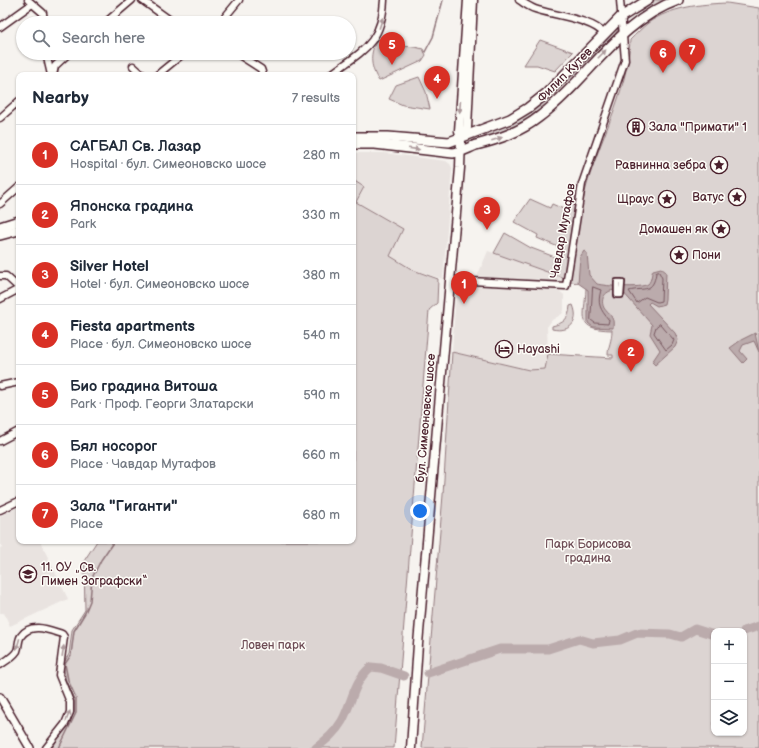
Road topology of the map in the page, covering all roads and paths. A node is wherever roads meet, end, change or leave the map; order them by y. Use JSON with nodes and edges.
{"nodes":[{"id":1,"x":132,"y":0,"type":"edge"},
{"id":2,"x":142,"y":0,"type":"edge"},
{"id":3,"x":239,"y":0,"type":"edge"},
{"id":4,"x":384,"y":0,"type":"edge"},
{"id":5,"x":468,"y":0,"type":"edge"},
{"id":6,"x":474,"y":0,"type":"edge"},
{"id":7,"x":519,"y":0,"type":"edge"},
{"id":8,"x":620,"y":0,"type":"edge"},
{"id":9,"x":648,"y":0,"type":"edge"},
{"id":10,"x":678,"y":0,"type":"edge"},
{"id":11,"x":30,"y":2,"type":"edge"},
{"id":12,"x":43,"y":16,"type":"edge"},
{"id":13,"x":113,"y":16,"type":"edge"},
{"id":14,"x":164,"y":16,"type":"edge"},
{"id":15,"x":226,"y":16,"type":"edge"},
{"id":16,"x":621,"y":17,"type":"junction"},
{"id":17,"x":0,"y":27,"type":"edge"},
{"id":18,"x":622,"y":33,"type":"junction"},
{"id":19,"x":604,"y":34,"type":"junction"},
{"id":20,"x":356,"y":56,"type":"edge"},
{"id":21,"x":48,"y":60,"type":"edge"},
{"id":22,"x":61,"y":60,"type":"edge"},
{"id":23,"x":175,"y":60,"type":"edge"},
{"id":24,"x":247,"y":60,"type":"edge"},
{"id":25,"x":350,"y":60,"type":"edge"},
{"id":26,"x":134,"y":66,"type":"dead end"},
{"id":27,"x":51,"y":72,"type":"edge"},
{"id":28,"x":53,"y":72,"type":"edge"},
{"id":29,"x":139,"y":72,"type":"edge"},
{"id":30,"x":161,"y":72,"type":"edge"},
{"id":31,"x":262,"y":72,"type":"edge"},
{"id":32,"x":334,"y":72,"type":"edge"},
{"id":33,"x":16,"y":104,"type":"edge"},
{"id":34,"x":0,"y":118,"type":"edge"},
{"id":35,"x":356,"y":137,"type":"edge"},
{"id":36,"x":461,"y":137,"type":"junction"},
{"id":37,"x":356,"y":144,"type":"edge"},
{"id":38,"x":461,"y":152,"type":"junction"},
{"id":39,"x":16,"y":190,"type":"edge"},
{"id":40,"x":0,"y":204,"type":"edge"},
{"id":41,"x":16,"y":222,"type":"edge"},
{"id":42,"x":0,"y":227,"type":"edge"},
{"id":43,"x":16,"y":231,"type":"edge"},
{"id":44,"x":0,"y":235,"type":"edge"},
{"id":45,"x":0,"y":276,"type":"edge"},
{"id":46,"x":450,"y":280,"type":"junction"},
{"id":47,"x":16,"y":285,"type":"edge"},
{"id":48,"x":16,"y":290,"type":"edge"},
{"id":49,"x":0,"y":299,"type":"edge"},
{"id":50,"x":16,"y":383,"type":"edge"},
{"id":51,"x":0,"y":386,"type":"edge"},
{"id":52,"x":16,"y":433,"type":"edge"},
{"id":53,"x":0,"y":441,"type":"edge"},
{"id":54,"x":16,"y":502,"type":"edge"},
{"id":55,"x":0,"y":510,"type":"edge"},
{"id":56,"x":0,"y":665,"type":"edge"},
{"id":57,"x":0,"y":697,"type":"edge"},
{"id":58,"x":30,"y":748,"type":"edge"},
{"id":59,"x":46,"y":748,"type":"edge"},
{"id":60,"x":411,"y":748,"type":"edge"}],
"edges":[{"from":1,"to":13,"type":"street"},
{"from":2,"to":14,"type":"street"},
{"from":3,"to":15,"type":"street"},
{"from":20,"to":4,"type":"street","one_way":true},
{"from":5,"to":36,"type":"main road","name":"бул. Симеоновско шосе","one_way":true},
{"from":6,"to":36,"type":"main road","name":"бул. Симеоновско шосе"},
{"from":7,"to":19,"type":"street"},
{"from":8,"to":16,"type":"street","name":"Чавдар Мутафов"},
{"from":9,"to":16,"type":"main road","name":"Филип Кутев"},
{"from":10,"to":18,"type":"main road","name":"Филип Кутев"},
{"from":11,"to":12,"type":"street"},
{"from":11,"to":17,"type":"street"},
{"from":16,"to":18,"type":"street","name":"Чавдар Мутафов"},
{"from":16,"to":19,"type":"main road","name":"Филип Кутев"},
{"from":38,"to":18,"type":"main road","name":"Филип Кутев","one_way":true},
{"from":18,"to":46,"type":"street","name":"Чавдар Мутафов"},
{"from":19,"to":36,"type":"main road","name":"Филип Кутев"},
{"from":21,"to":27,"type":"street"},
{"from":22,"to":28,"type":"street"},
{"from":23,"to":30,"type":"street"},
{"from":24,"to":31,"type":"street"},
{"from":32,"to":25,"type":"street","one_way":true},
{"from":26,"to":29,"type":"street"},
{"from":33,"to":34,"type":"street"},
{"from":35,"to":36,"type":"main road","name":"Филип Кутев"},
{"from":36,"to":38,"type":"main road","name":"бул. Симеоновско шосе"},
{"from":37,"to":38,"type":"main road","one_way":true},
{"from":38,"to":46,"type":"main road","name":"бул. Симеоновско шосе"},
{"from":39,"to":40,"type":"street"},
{"from":41,"to":42,"type":"main road"},
{"from":43,"to":44,"type":"main road"},
{"from":45,"to":47,"type":"street"},
{"from":46,"to":60,"type":"main road","name":"бул. Симеоновско шосе"},
{"from":48,"to":49,"type":"street"},
{"from":50,"to":51,"type":"street"},
{"from":52,"to":53,"type":"street"},
{"from":54,"to":55,"type":"street"},
{"from":59,"to":56,"type":"street","one_way":true},
{"from":57,"to":58,"type":"street"}]}
